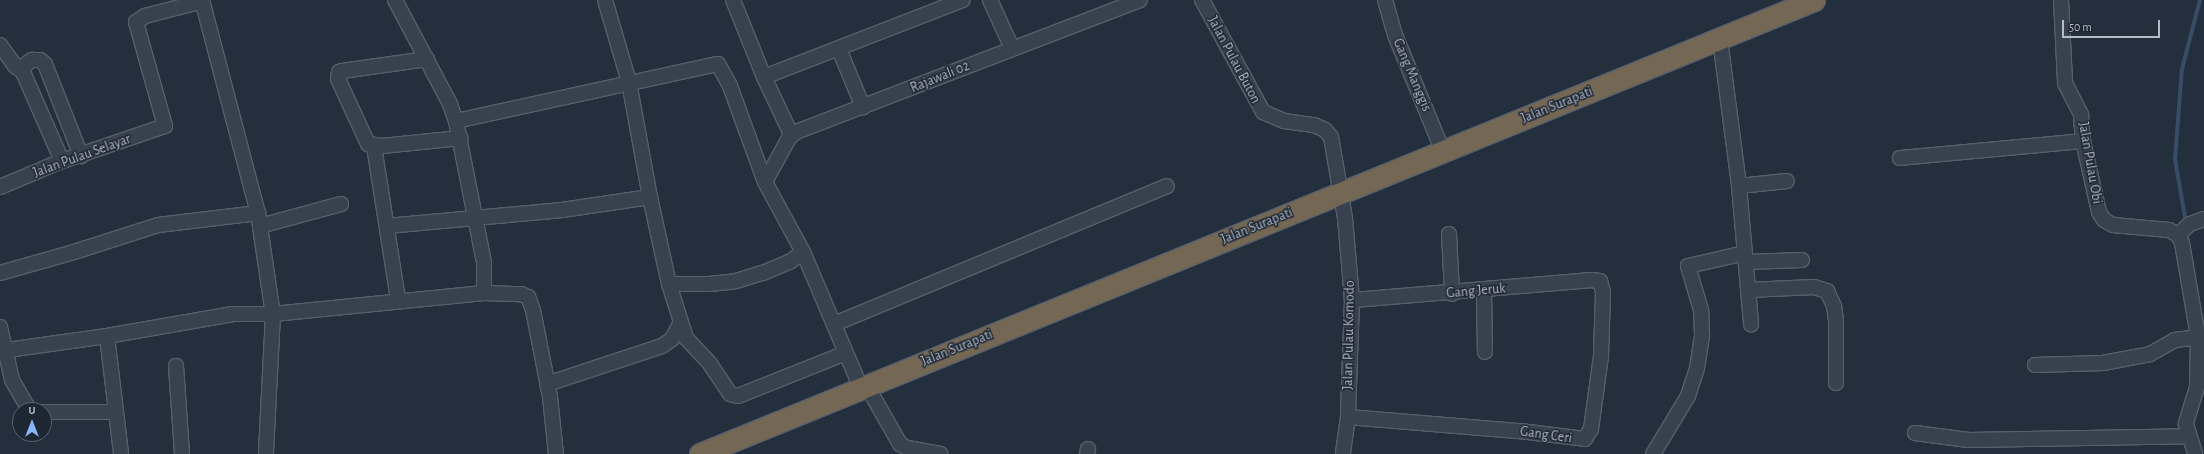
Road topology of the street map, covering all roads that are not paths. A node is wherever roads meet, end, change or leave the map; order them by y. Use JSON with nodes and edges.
{"nodes":[{"id":1,"x":202,"y":0,"type":"edge"},
{"id":2,"x":395,"y":0,"type":"edge"},
{"id":3,"x":605,"y":0,"type":"edge"},
{"id":4,"x":733,"y":0,"type":"edge"},
{"id":5,"x":963,"y":0,"type":"edge"},
{"id":6,"x":990,"y":0,"type":"edge"},
{"id":7,"x":1140,"y":0,"type":"edge"},
{"id":8,"x":1202,"y":0,"type":"edge"},
{"id":9,"x":1385,"y":0,"type":"edge"},
{"id":10,"x":2061,"y":0,"type":"edge"},
{"id":11,"x":1806,"y":2,"type":"edge"},
{"id":12,"x":1720,"y":39,"type":"junction"},
{"id":13,"x":0,"y":45,"type":"edge"},
{"id":14,"x":1012,"y":48,"type":"junction"},
{"id":15,"x":839,"y":49,"type":"junction"},
{"id":16,"x":427,"y":59,"type":"junction"},
{"id":17,"x":23,"y":72,"type":"junction"},
{"id":18,"x":764,"y":77,"type":"junction"},
{"id":19,"x":629,"y":82,"type":"junction"},
{"id":20,"x":863,"y":107,"type":"junction"},
{"id":21,"x":456,"y":121,"type":"junction"},
{"id":22,"x":791,"y":134,"type":"junction"},
{"id":23,"x":461,"y":138,"type":"junction"},
{"id":24,"x":2083,"y":142,"type":"junction"},
{"id":25,"x":374,"y":146,"type":"junction"},
{"id":26,"x":1442,"y":150,"type":"junction"},
{"id":27,"x":81,"y":156,"type":"junction"},
{"id":28,"x":1900,"y":158,"type":"dead end"},
{"id":29,"x":62,"y":161,"type":"junction"},
{"id":30,"x":1787,"y":181,"type":"dead end"},
{"id":31,"x":765,"y":182,"type":"junction"},
{"id":32,"x":1167,"y":186,"type":"dead end"},
{"id":33,"x":1739,"y":186,"type":"junction"},
{"id":34,"x":0,"y":187,"type":"edge"},
{"id":35,"x":1340,"y":192,"type":"junction"},
{"id":36,"x":650,"y":197,"type":"junction"},
{"id":37,"x":341,"y":204,"type":"dead end"},
{"id":38,"x":259,"y":219,"type":"junction"},
{"id":39,"x":476,"y":219,"type":"junction"},
{"id":40,"x":2204,"y":219,"type":"edge"},
{"id":41,"x":387,"y":226,"type":"junction"},
{"id":42,"x":2184,"y":229,"type":"junction"},
{"id":43,"x":1449,"y":234,"type":"dead end"},
{"id":44,"x":803,"y":252,"type":"junction"},
{"id":45,"x":1745,"y":258,"type":"junction"},
{"id":46,"x":1802,"y":260,"type":"dead end"},
{"id":47,"x":0,"y":273,"type":"edge"},
{"id":48,"x":1600,"y":281,"type":"joint"},
{"id":49,"x":669,"y":284,"type":"junction"},
{"id":50,"x":1484,"y":290,"type":"junction"},
{"id":51,"x":1748,"y":290,"type":"junction"},
{"id":52,"x":484,"y":293,"type":"junction"},
{"id":53,"x":1452,"y":294,"type":"junction"},
{"id":54,"x":398,"y":300,"type":"junction"},
{"id":55,"x":1352,"y":300,"type":"junction"},
{"id":56,"x":273,"y":314,"type":"junction"},
{"id":57,"x":680,"y":324,"type":"junction"},
{"id":58,"x":834,"y":324,"type":"junction"},
{"id":59,"x":1751,"y":324,"type":"dead end"},
{"id":60,"x":0,"y":327,"type":"edge"},
{"id":61,"x":107,"y":336,"type":"junction"},
{"id":62,"x":2200,"y":345,"type":"edge"},
{"id":63,"x":3,"y":351,"type":"edge"},
{"id":64,"x":1485,"y":352,"type":"dead end"},
{"id":65,"x":846,"y":353,"type":"junction"},
{"id":66,"x":2035,"y":365,"type":"dead end"},
{"id":67,"x":176,"y":366,"type":"dead end"},
{"id":68,"x":1836,"y":383,"type":"dead end"},
{"id":69,"x":547,"y":384,"type":"junction"},
{"id":70,"x":864,"y":387,"type":"junction"},
{"id":71,"x":24,"y":402,"type":"edge"},
{"id":72,"x":52,"y":412,"type":"edge"},
{"id":73,"x":115,"y":412,"type":"junction"},
{"id":74,"x":1348,"y":417,"type":"junction"},
{"id":75,"x":1915,"y":433,"type":"dead end"},
{"id":76,"x":2195,"y":443,"type":"edge"},
{"id":77,"x":121,"y":454,"type":"edge"},
{"id":78,"x":182,"y":454,"type":"edge"},
{"id":79,"x":266,"y":454,"type":"edge"},
{"id":80,"x":556,"y":454,"type":"edge"},
{"id":81,"x":700,"y":454,"type":"edge"},
{"id":82,"x":940,"y":454,"type":"edge"},
{"id":83,"x":1343,"y":454,"type":"edge"},
{"id":84,"x":1653,"y":454,"type":"edge"}],
"edges":[{"from":1,"to":27,"type":"street","name":"Jalan Pulau Selayar"},
{"from":1,"to":38,"type":"street"},
{"from":2,"to":16,"type":"street"},
{"from":3,"to":19,"type":"street"},
{"from":4,"to":18,"type":"street"},
{"from":5,"to":15,"type":"street"},
{"from":6,"to":14,"type":"street"},
{"from":7,"to":14,"type":"street","name":"Rajawali 02"},
{"from":8,"to":35,"type":"street","name":"Jalan Pulau Buton"},
{"from":9,"to":26,"type":"street","name":"Gang Manggis"},
{"from":10,"to":24,"type":"street","name":"Jalan Pulau Obi"},
{"from":11,"to":12,"type":"highway","name":"Jalan Surapati"},
{"from":12,"to":26,"type":"highway","name":"Jalan Surapati"},
{"from":12,"to":33,"type":"street"},
{"from":13,"to":17,"type":"street"},
{"from":14,"to":20,"type":"street","name":"Rajawali 02"},
{"from":15,"to":18,"type":"street"},
{"from":15,"to":20,"type":"street"},
{"from":16,"to":21,"type":"street"},
{"from":16,"to":25,"type":"street"},
{"from":17,"to":27,"type":"street"},
{"from":17,"to":29,"type":"street"},
{"from":18,"to":22,"type":"street"},
{"from":19,"to":21,"type":"street"},
{"from":19,"to":31,"type":"street"},
{"from":19,"to":36,"type":"street"},
{"from":20,"to":22,"type":"street","name":"Rajawali 02"},
{"from":21,"to":23,"type":"street"},
{"from":22,"to":31,"type":"street"},
{"from":23,"to":25,"type":"street"},
{"from":23,"to":39,"type":"street"},
{"from":24,"to":28,"type":"street"},
{"from":24,"to":42,"type":"street","name":"Jalan Pulau Obi"},
{"from":25,"to":41,"type":"street"},
{"from":26,"to":35,"type":"highway","name":"Jalan Surapati"},
{"from":27,"to":29,"type":"street","name":"Jalan Pulau Selayar"},
{"from":29,"to":34,"type":"street","name":"Jalan Pulau Selayar"},
{"from":30,"to":33,"type":"street"},
{"from":31,"to":44,"type":"street"},
{"from":32,"to":58,"type":"street"},
{"from":33,"to":45,"type":"street"},
{"from":35,"to":55,"type":"street","name":"Jalan Pulau Komodo"},
{"from":35,"to":70,"type":"highway","name":"Jalan Surapati"},
{"from":36,"to":39,"type":"street"},
{"from":36,"to":49,"type":"street"},
{"from":37,"to":38,"type":"street"},
{"from":38,"to":47,"type":"street"},
{"from":38,"to":56,"type":"street"},
{"from":39,"to":41,"type":"street"},
{"from":39,"to":52,"type":"street"},
{"from":40,"to":42,"type":"street"},
{"from":41,"to":54,"type":"street"},
{"from":42,"to":62,"type":"street"},
{"from":43,"to":53,"type":"street"},
{"from":44,"to":49,"type":"street"},
{"from":44,"to":58,"type":"street"},
{"from":45,"to":46,"type":"street"},
{"from":45,"to":51,"type":"street"},
{"from":45,"to":84,"type":"street"},
{"from":48,"to":50,"type":"street","name":"Gang Jeruk"},
{"from":48,"to":74,"type":"street","name":"Gang Ceri"},
{"from":49,"to":57,"type":"street"},
{"from":50,"to":53,"type":"street","name":"Gang Jeruk"},
{"from":50,"to":64,"type":"street"},
{"from":51,"to":59,"type":"street"},
{"from":51,"to":68,"type":"street"},
{"from":52,"to":54,"type":"street"},
{"from":52,"to":69,"type":"street"},
{"from":53,"to":55,"type":"street","name":"Gang Jeruk"},
{"from":54,"to":56,"type":"street"},
{"from":55,"to":74,"type":"street","name":"Jalan Pulau Komodo"},
{"from":56,"to":61,"type":"street"},
{"from":56,"to":79,"type":"street"},
{"from":57,"to":65,"type":"street"},
{"from":57,"to":69,"type":"street"},
{"from":58,"to":65,"type":"street"},
{"from":60,"to":63,"type":"street"},
{"from":61,"to":63,"type":"street"},
{"from":61,"to":73,"type":"street"},
{"from":62,"to":66,"type":"street"},
{"from":62,"to":76,"type":"street"},
{"from":63,"to":71,"type":"street"},
{"from":65,"to":70,"type":"street"},
{"from":67,"to":78,"type":"street"},
{"from":69,"to":80,"type":"street"},
{"from":70,"to":81,"type":"highway","name":"Jalan Surapati"},
{"from":70,"to":82,"type":"street"},
{"from":72,"to":73,"type":"street"},
{"from":73,"to":77,"type":"street"},
{"from":74,"to":83,"type":"street","name":"Jalan Pulau Komodo"},
{"from":75,"to":76,"type":"street"}]}
